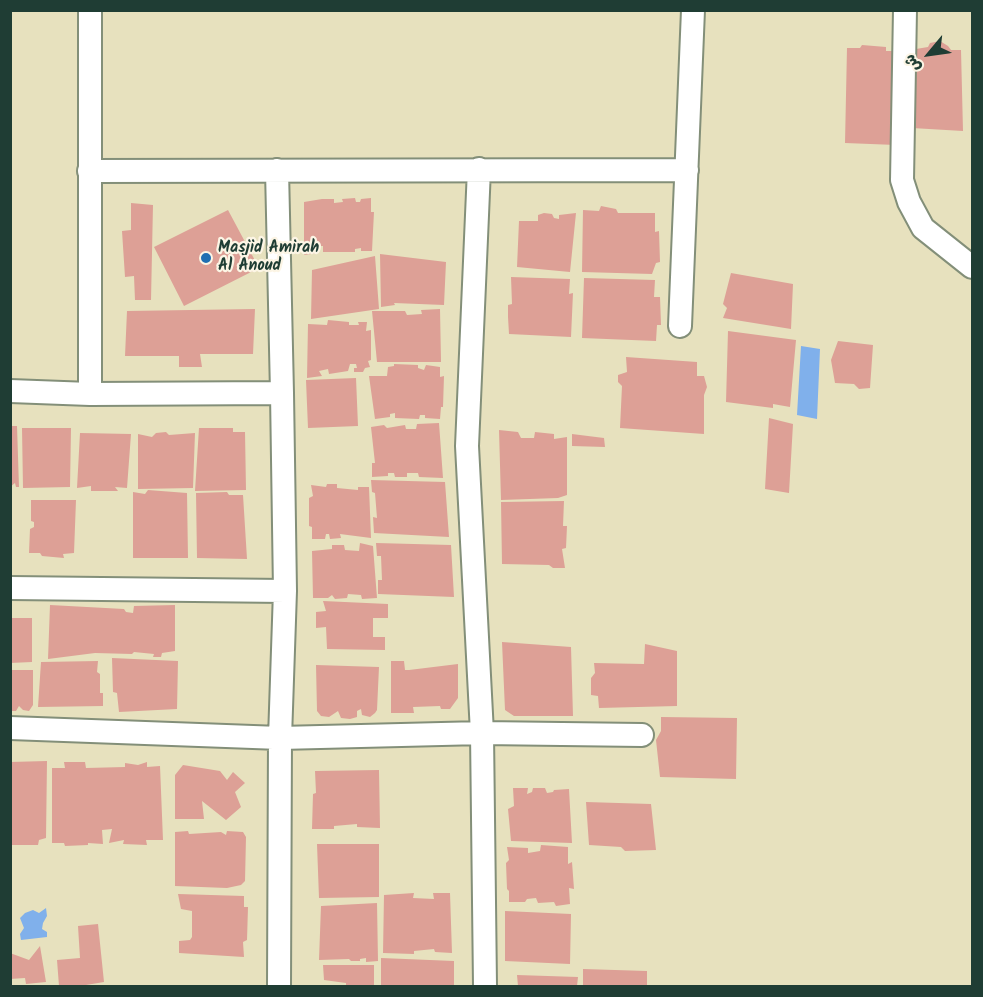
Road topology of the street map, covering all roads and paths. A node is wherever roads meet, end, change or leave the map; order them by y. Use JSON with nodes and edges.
{"nodes":[{"id":1,"x":90,"y":10,"type":"edge"},
{"id":2,"x":693,"y":10,"type":"edge"},
{"id":3,"x":905,"y":10,"type":"edge"},
{"id":4,"x":277,"y":170,"type":"junction"},
{"id":5,"x":479,"y":170,"type":"junction"},
{"id":6,"x":687,"y":170,"type":"junction"},
{"id":7,"x":89,"y":171,"type":"junction"},
{"id":8,"x":972,"y":267,"type":"edge"},
{"id":9,"x":680,"y":326,"type":"dead end"},
{"id":10,"x":10,"y":391,"type":"edge"},
{"id":11,"x":282,"y":393,"type":"junction"},
{"id":12,"x":90,"y":394,"type":"junction"},
{"id":13,"x":10,"y":588,"type":"edge"},
{"id":14,"x":285,"y":591,"type":"junction"},
{"id":15,"x":10,"y":728,"type":"edge"},
{"id":16,"x":482,"y":733,"type":"junction"},
{"id":17,"x":642,"y":735,"type":"dead end"},
{"id":18,"x":280,"y":738,"type":"junction"},
{"id":19,"x":279,"y":987,"type":"edge"},
{"id":20,"x":485,"y":987,"type":"edge"}],
"edges":[{"from":1,"to":7,"type":"street"},
{"from":2,"to":6,"type":"street"},
{"from":3,"to":8,"type":"street"},
{"from":4,"to":5,"type":"street"},
{"from":4,"to":7,"type":"street"},
{"from":4,"to":11,"type":"street"},
{"from":5,"to":6,"type":"street"},
{"from":5,"to":16,"type":"street"},
{"from":6,"to":9,"type":"street"},
{"from":7,"to":12,"type":"street"},
{"from":10,"to":12,"type":"street"},
{"from":11,"to":12,"type":"street"},
{"from":11,"to":14,"type":"street"},
{"from":13,"to":14,"type":"street"},
{"from":14,"to":18,"type":"street"},
{"from":15,"to":18,"type":"street"},
{"from":16,"to":17,"type":"street"},
{"from":16,"to":18,"type":"street"},
{"from":16,"to":20,"type":"street"},
{"from":18,"to":19,"type":"street"}]}
